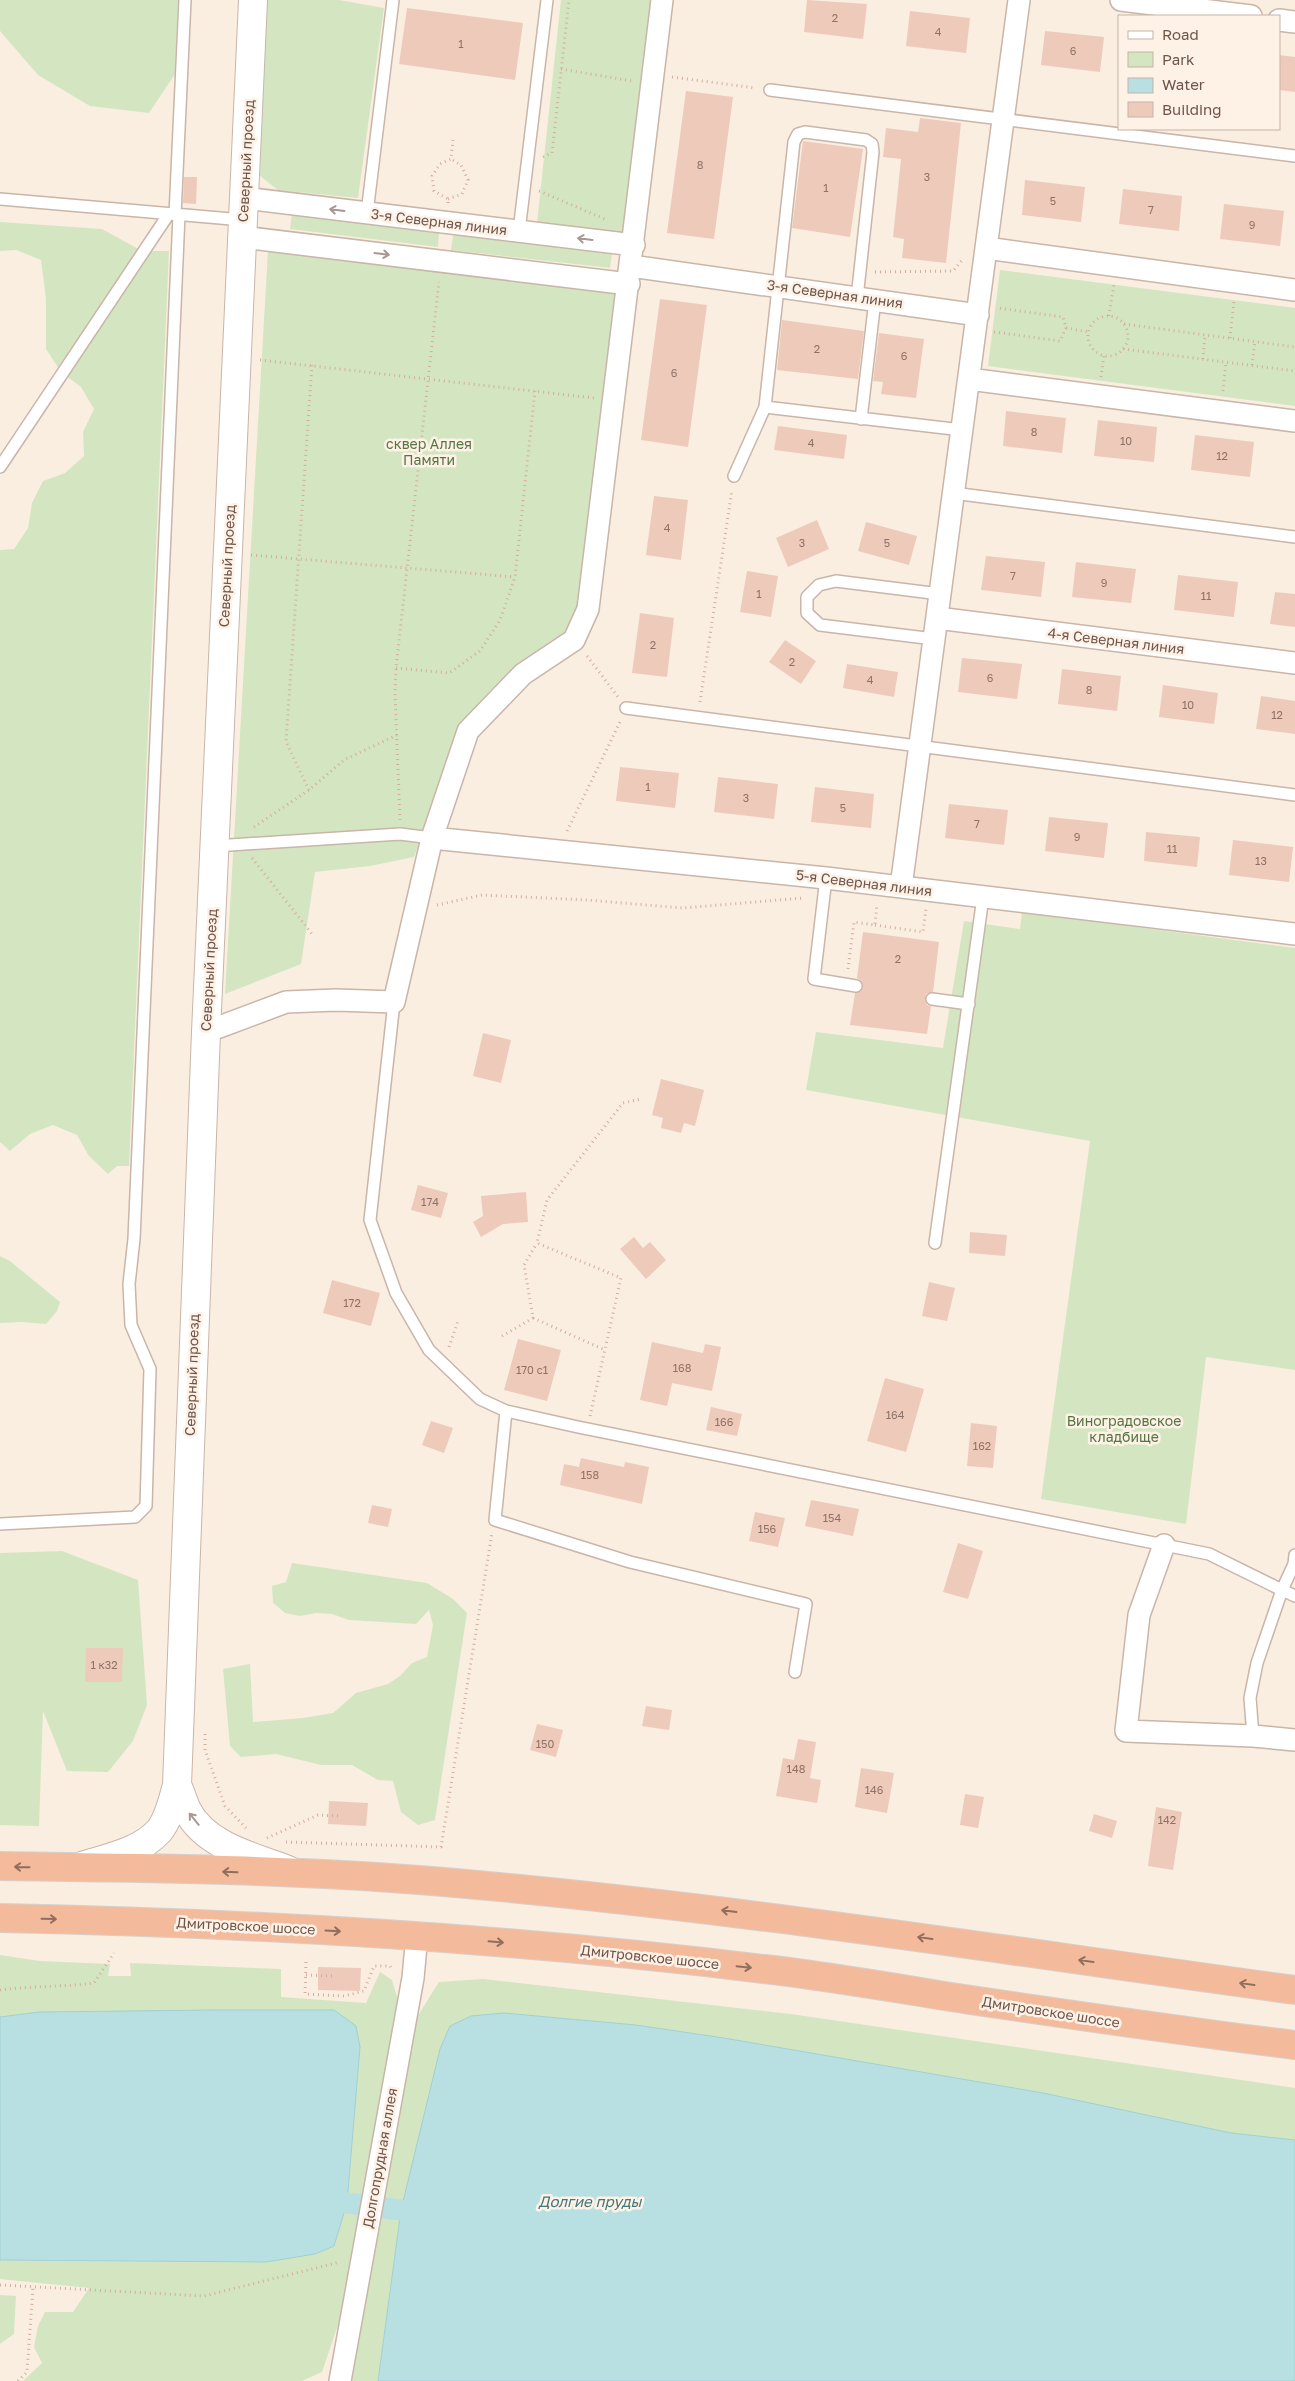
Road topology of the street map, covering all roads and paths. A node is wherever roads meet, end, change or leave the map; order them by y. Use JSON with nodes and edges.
{"nodes":[{"id":1,"x":185,"y":0,"type":"edge"},
{"id":2,"x":253,"y":0,"type":"edge"},
{"id":3,"x":393,"y":0,"type":"edge"},
{"id":4,"x":547,"y":0,"type":"edge"},
{"id":5,"x":569,"y":0,"type":"edge"},
{"id":6,"x":662,"y":0,"type":"edge"},
{"id":7,"x":1019,"y":0,"type":"edge"},
{"id":8,"x":1127,"y":0,"type":"edge"},
{"id":9,"x":1243,"y":15,"type":"edge"},
{"id":10,"x":1280,"y":20,"type":"edge"},
{"id":11,"x":1295,"y":22,"type":"edge"},
{"id":12,"x":562,"y":69,"type":"junction"},
{"id":13,"x":653,"y":79,"type":"junction"},
{"id":14,"x":770,"y":90,"type":"joint"},
{"id":15,"x":1004,"y":120,"type":"junction"},
{"id":16,"x":453,"y":140,"type":"dead end"},
{"id":17,"x":1295,"y":156,"type":"edge"},
{"id":18,"x":452,"y":159,"type":"junction"},
{"id":19,"x":527,"y":166,"type":"junction"},
{"id":20,"x":525,"y":185,"type":"junction"},
{"id":21,"x":0,"y":199,"type":"edge"},
{"id":22,"x":448,"y":199,"type":"junction"},
{"id":23,"x":368,"y":213,"type":"junction"},
{"id":24,"x":174,"y":215,"type":"junction"},
{"id":25,"x":243,"y":219,"type":"junction"},
{"id":26,"x":446,"y":223,"type":"junction"},
{"id":27,"x":519,"y":232,"type":"junction"},
{"id":28,"x":986,"y":248,"type":"junction"},
{"id":29,"x":632,"y":257,"type":"junction"},
{"id":30,"x":442,"y":261,"type":"junction"},
{"id":31,"x":1116,"y":265,"type":"junction"},
{"id":32,"x":860,"y":272,"type":"junction"},
{"id":33,"x":1236,"y":282,"type":"junction"},
{"id":34,"x":777,"y":286,"type":"junction"},
{"id":35,"x":1295,"y":290,"type":"edge"},
{"id":36,"x":866,"y":299,"type":"junction"},
{"id":37,"x":1109,"y":316,"type":"junction"},
{"id":38,"x":978,"y":317,"type":"junction"},
{"id":39,"x":1124,"y":324,"type":"junction"},
{"id":40,"x":1066,"y":328,"type":"junction"},
{"id":41,"x":1088,"y":332,"type":"junction"},
{"id":42,"x":1205,"y":335,"type":"junction"},
{"id":43,"x":1230,"y":338,"type":"junction"},
{"id":44,"x":1255,"y":341,"type":"junction"},
{"id":45,"x":1295,"y":347,"type":"edge"},
{"id":46,"x":1123,"y":349,"type":"junction"},
{"id":47,"x":256,"y":359,"type":"dead end"},
{"id":48,"x":1203,"y":359,"type":"junction"},
{"id":49,"x":1226,"y":362,"type":"junction"},
{"id":50,"x":312,"y":365,"type":"junction"},
{"id":51,"x":1252,"y":365,"type":"junction"},
{"id":52,"x":1295,"y":371,"type":"edge"},
{"id":53,"x":428,"y":379,"type":"junction"},
{"id":54,"x":970,"y":380,"type":"junction"},
{"id":55,"x":535,"y":391,"type":"junction"},
{"id":56,"x":615,"y":400,"type":"junction"},
{"id":57,"x":765,"y":407,"type":"junction"},
{"id":58,"x":1221,"y":411,"type":"junction"},
{"id":59,"x":861,"y":419,"type":"junction"},
{"id":60,"x":1295,"y":421,"type":"edge"},
{"id":61,"x":962,"y":430,"type":"junction"},
{"id":62,"x":0,"y":467,"type":"edge"},
{"id":63,"x":734,"y":476,"type":"joint"},
{"id":64,"x":954,"y":493,"type":"junction"},
{"id":65,"x":1295,"y":537,"type":"edge"},
{"id":66,"x":245,"y":554,"type":"dead end"},
{"id":67,"x":298,"y":559,"type":"junction"},
{"id":68,"x":408,"y":568,"type":"junction"},
{"id":69,"x":515,"y":576,"type":"junction"},
{"id":70,"x":940,"y":594,"type":"junction"},
{"id":71,"x":937,"y":618,"type":"junction"},
{"id":72,"x":934,"y":639,"type":"junction"},
{"id":73,"x":574,"y":640,"type":"junction"},
{"id":74,"x":1295,"y":664,"type":"edge"},
{"id":75,"x":396,"y":668,"type":"junction"},
{"id":76,"x":626,"y":708,"type":"junction"},
{"id":77,"x":698,"y":717,"type":"junction"},
{"id":78,"x":397,"y":735,"type":"junction"},
{"id":79,"x":920,"y":746,"type":"junction"},
{"id":80,"x":309,"y":790,"type":"junction"},
{"id":81,"x":1295,"y":796,"type":"edge"},
{"id":82,"x":400,"y":834,"type":"junction"},
{"id":83,"x":432,"y":838,"type":"junction"},
{"id":84,"x":228,"y":845,"type":"junction"},
{"id":85,"x":557,"y":851,"type":"junction"},
{"id":86,"x":880,"y":884,"type":"junction"},
{"id":87,"x":825,"y":886,"type":"junction"},
{"id":88,"x":901,"y":887,"type":"junction"},
{"id":89,"x":929,"y":890,"type":"junction"},
{"id":90,"x":983,"y":897,"type":"junction"},
{"id":91,"x":435,"y":905,"type":"dead end"},
{"id":92,"x":875,"y":925,"type":"junction"},
{"id":93,"x":312,"y":934,"type":"dead end"},
{"id":94,"x":1295,"y":934,"type":"edge"},
{"id":95,"x":851,"y":985,"type":"joint"},
{"id":96,"x":932,"y":998,"type":"dead end"},
{"id":97,"x":394,"y":1002,"type":"junction"},
{"id":98,"x":969,"y":1004,"type":"junction"},
{"id":99,"x":206,"y":1032,"type":"junction"},
{"id":100,"x":642,"y":1099,"type":"dead end"},
{"id":101,"x":537,"y":1243,"type":"junction"},
{"id":102,"x":935,"y":1243,"type":"dead end"},
{"id":103,"x":533,"y":1318,"type":"junction"},
{"id":104,"x":458,"y":1321,"type":"dead end"},
{"id":105,"x":502,"y":1336,"type":"dead end"},
{"id":106,"x":605,"y":1350,"type":"junction"},
{"id":107,"x":444,"y":1364,"type":"junction"},
{"id":108,"x":506,"y":1411,"type":"junction"},
{"id":109,"x":587,"y":1428,"type":"junction"},
{"id":110,"x":495,"y":1520,"type":"junction"},
{"id":111,"x":0,"y":1524,"type":"edge"},
{"id":112,"x":1164,"y":1545,"type":"junction"},
{"id":113,"x":1295,"y":1555,"type":"edge"},
{"id":114,"x":1282,"y":1590,"type":"junction"},
{"id":115,"x":1295,"y":1596,"type":"edge"},
{"id":116,"x":795,"y":1672,"type":"dead end"},
{"id":117,"x":1253,"y":1736,"type":"junction"},
{"id":118,"x":1295,"y":1740,"type":"edge"},
{"id":119,"x":177,"y":1784,"type":"junction"},
{"id":120,"x":342,"y":1816,"type":"dead end"},
{"id":121,"x":268,"y":1842,"type":"dead end"},
{"id":122,"x":277,"y":1842,"type":"dead end"},
{"id":123,"x":0,"y":1866,"type":"edge"},
{"id":124,"x":79,"y":1867,"type":"junction"},
{"id":125,"x":297,"y":1874,"type":"junction"},
{"id":126,"x":0,"y":1918,"type":"edge"},
{"id":127,"x":417,"y":1935,"type":"junction"},
{"id":128,"x":114,"y":1953,"type":"dead end"},
{"id":129,"x":306,"y":1962,"type":"dead end"},
{"id":130,"x":306,"y":1975,"type":"junction"},
{"id":131,"x":335,"y":1976,"type":"dead end"},
{"id":132,"x":413,"y":1978,"type":"junction"},
{"id":133,"x":0,"y":1990,"type":"edge"},
{"id":134,"x":1295,"y":1990,"type":"edge"},
{"id":135,"x":1295,"y":2045,"type":"edge"},
{"id":136,"x":362,"y":2257,"type":"junction"},
{"id":137,"x":0,"y":2285,"type":"edge"},
{"id":138,"x":33,"y":2287,"type":"junction"},
{"id":139,"x":18,"y":2381,"type":"edge"},
{"id":140,"x":340,"y":2381,"type":"edge"}],
"edges":[{"from":1,"to":24,"type":"lane"},
{"from":2,"to":25,"type":"street","name":"Северный проезд"},
{"from":3,"to":23,"type":"lane"},
{"from":4,"to":19,"type":"lane"},
{"from":5,"to":12,"type":"path"},
{"from":6,"to":13,"type":"street"},
{"from":7,"to":15,"type":"street"},
{"from":8,"to":9,"type":"street"},
{"from":10,"to":11,"type":"street"},
{"from":12,"to":13,"type":"path"},
{"from":12,"to":19,"type":"path"},
{"from":13,"to":14,"type":"path"},
{"from":13,"to":29,"type":"street"},
{"from":14,"to":15,"type":"lane"},
{"from":15,"to":17,"type":"lane"},
{"from":15,"to":28,"type":"street"},
{"from":16,"to":18,"type":"path"},
{"from":18,"to":22,"type":"path"},
{"from":18,"to":22,"type":"path"},
{"from":19,"to":20,"type":"lane"},
{"from":20,"to":27,"type":"lane"},
{"from":20,"to":29,"type":"path"},
{"from":21,"to":24,"type":"lane"},
{"from":22,"to":26,"type":"path"},
{"from":23,"to":25,"type":"street","name":"3-я Северная линия","one_way":true},
{"from":23,"to":26,"type":"street","name":"3-я Северная линия"},
{"from":24,"to":25,"type":"lane"},
{"from":24,"to":62,"type":"lane"},
{"from":24,"to":111,"type":"lane"},
{"from":25,"to":30,"type":"street","name":"3-я Северная линия","one_way":true},
{"from":25,"to":84,"type":"street","name":"Северный проезд"},
{"from":26,"to":27,"type":"street","name":"3-я Северная линия"},
{"from":29,"to":27,"type":"street","name":"3-я Северная линия","one_way":true},
{"from":28,"to":31,"type":"street"},
{"from":28,"to":32,"type":"path"},
{"from":28,"to":38,"type":"street"},
{"from":29,"to":30,"type":"street","name":"3-я Северная линия"},
{"from":29,"to":34,"type":"street","name":"3-я Северная линия"},
{"from":29,"to":56,"type":"street"},
{"from":30,"to":53,"type":"path"},
{"from":31,"to":33,"type":"street"},
{"from":31,"to":37,"type":"path"},
{"from":32,"to":34,"type":"lane"},
{"from":32,"to":36,"type":"lane"},
{"from":33,"to":35,"type":"street"},
{"from":33,"to":43,"type":"path"},
{"from":34,"to":36,"type":"street","name":"3-я Северная линия"},
{"from":34,"to":57,"type":"lane"},
{"from":36,"to":38,"type":"street","name":"3-я Северная линия"},
{"from":36,"to":59,"type":"lane"},
{"from":37,"to":39,"type":"path"},
{"from":37,"to":41,"type":"path"},
{"from":38,"to":40,"type":"path"},
{"from":38,"to":40,"type":"path"},
{"from":38,"to":54,"type":"street"},
{"from":39,"to":42,"type":"path"},
{"from":39,"to":46,"type":"path"},
{"from":40,"to":41,"type":"path"},
{"from":41,"to":46,"type":"path"},
{"from":42,"to":43,"type":"path"},
{"from":42,"to":48,"type":"path"},
{"from":43,"to":44,"type":"path"},
{"from":44,"to":45,"type":"path"},
{"from":44,"to":51,"type":"path"},
{"from":46,"to":48,"type":"path"},
{"from":47,"to":50,"type":"path"},
{"from":48,"to":49,"type":"path"},
{"from":49,"to":51,"type":"path"},
{"from":49,"to":58,"type":"path"},
{"from":50,"to":53,"type":"path"},
{"from":50,"to":67,"type":"path"},
{"from":51,"to":52,"type":"path"},
{"from":53,"to":55,"type":"path"},
{"from":53,"to":68,"type":"path"},
{"from":54,"to":58,"type":"street"},
{"from":54,"to":61,"type":"street"},
{"from":55,"to":56,"type":"path"},
{"from":55,"to":69,"type":"path"},
{"from":56,"to":73,"type":"street"},
{"from":57,"to":59,"type":"lane"},
{"from":57,"to":63,"type":"lane"},
{"from":58,"to":60,"type":"street"},
{"from":59,"to":61,"type":"lane"},
{"from":61,"to":64,"type":"street"},
{"from":63,"to":77,"type":"path"},
{"from":64,"to":65,"type":"lane"},
{"from":64,"to":70,"type":"street"},
{"from":66,"to":67,"type":"path"},
{"from":67,"to":68,"type":"path"},
{"from":67,"to":80,"type":"path"},
{"from":68,"to":69,"type":"path"},
{"from":68,"to":75,"type":"path"},
{"from":69,"to":75,"type":"path"},
{"from":70,"to":71,"type":"street"},
{"from":70,"to":72,"type":"lane"},
{"from":71,"to":72,"type":"street"},
{"from":71,"to":74,"type":"street","name":"4-я Северная линия"},
{"from":72,"to":79,"type":"street"},
{"from":73,"to":76,"type":"path"},
{"from":73,"to":83,"type":"street"},
{"from":75,"to":78,"type":"path"},
{"from":76,"to":77,"type":"lane"},
{"from":76,"to":85,"type":"path"},
{"from":77,"to":79,"type":"lane"},
{"from":78,"to":80,"type":"path"},
{"from":78,"to":82,"type":"path"},
{"from":79,"to":81,"type":"lane"},
{"from":79,"to":88,"type":"street"},
{"from":80,"to":84,"type":"path"},
{"from":82,"to":83,"type":"lane"},
{"from":82,"to":84,"type":"lane"},
{"from":83,"to":85,"type":"street","name":"5-я Северная линия"},
{"from":83,"to":97,"type":"street"},
{"from":84,"to":93,"type":"path"},
{"from":84,"to":99,"type":"street","name":"Северный проезд"},
{"from":85,"to":87,"type":"street","name":"5-я Северная линия"},
{"from":86,"to":87,"type":"street","name":"5-я Северная линия"},
{"from":86,"to":88,"type":"street","name":"5-я Северная линия"},
{"from":86,"to":92,"type":"path"},
{"from":87,"to":91,"type":"path"},
{"from":87,"to":95,"type":"lane"},
{"from":88,"to":89,"type":"street","name":"5-я Северная линия"},
{"from":89,"to":90,"type":"street","name":"5-я Северная линия"},
{"from":89,"to":92,"type":"path"},
{"from":90,"to":94,"type":"street","name":"5-я Северная линия"},
{"from":90,"to":98,"type":"lane"},
{"from":92,"to":95,"type":"path"},
{"from":96,"to":98,"type":"lane"},
{"from":97,"to":99,"type":"street"},
{"from":97,"to":107,"type":"lane"},
{"from":98,"to":102,"type":"lane"},
{"from":99,"to":119,"type":"street","name":"Северный проезд"},
{"from":100,"to":101,"type":"path"},
{"from":101,"to":103,"type":"path"},
{"from":101,"to":106,"type":"path"},
{"from":103,"to":105,"type":"path"},
{"from":103,"to":106,"type":"path"},
{"from":104,"to":107,"type":"path"},
{"from":106,"to":109,"type":"path"},
{"from":107,"to":108,"type":"lane"},
{"from":108,"to":109,"type":"lane"},
{"from":108,"to":110,"type":"lane"},
{"from":109,"to":112,"type":"lane"},
{"from":110,"to":116,"type":"lane"},
{"from":110,"to":122,"type":"path"},
{"from":112,"to":114,"type":"lane"},
{"from":112,"to":117,"type":"street"},
{"from":113,"to":114,"type":"lane"},
{"from":114,"to":115,"type":"lane"},
{"from":114,"to":117,"type":"lane"},
{"from":117,"to":118,"type":"street"},
{"from":119,"to":124,"type":"street"},
{"from":125,"to":119,"type":"street","name":"Северный проезд","one_way":true},
{"from":120,"to":121,"type":"path"},
{"from":124,"to":123,"type":"highway","one_way":true},
{"from":125,"to":124,"type":"highway","one_way":true},
{"from":134,"to":125,"type":"highway","one_way":true},
{"from":126,"to":127,"type":"highway","name":"Дмитровское шоссе","one_way":true},
{"from":127,"to":132,"type":"street","name":"Долгопрудная аллея"},
{"from":127,"to":135,"type":"highway","name":"Дмитровское шоссе","one_way":true},
{"from":128,"to":133,"type":"path"},
{"from":129,"to":130,"type":"path"},
{"from":130,"to":131,"type":"path"},
{"from":130,"to":132,"type":"path"},
{"from":132,"to":136,"type":"street","name":"Долгопрудная аллея"},
{"from":136,"to":138,"type":"path"},
{"from":136,"to":140,"type":"street","name":"Долгопрудная аллея"},
{"from":137,"to":138,"type":"path"},
{"from":138,"to":139,"type":"path"}]}
